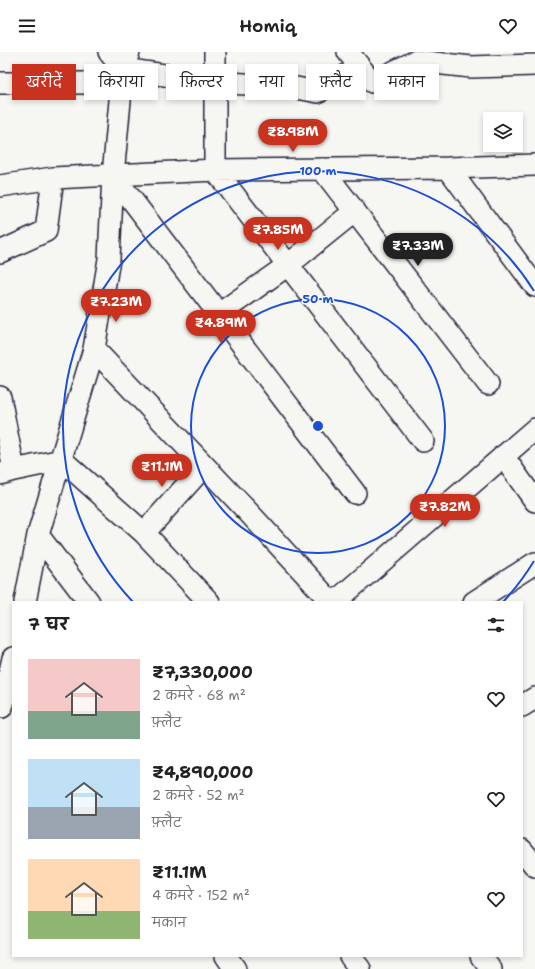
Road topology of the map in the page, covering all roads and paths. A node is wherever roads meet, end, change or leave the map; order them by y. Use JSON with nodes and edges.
{"nodes":[{"id":1,"x":109,"y":52,"type":"edge"},
{"id":2,"x":215,"y":52,"type":"edge"},
{"id":3,"x":501,"y":59,"type":"edge"},
{"id":4,"x":354,"y":60,"type":"edge"},
{"id":5,"x":121,"y":64,"type":"edge"},
{"id":6,"x":215,"y":64,"type":"edge"},
{"id":7,"x":535,"y":66,"type":"edge"},
{"id":8,"x":84,"y":73,"type":"edge"},
{"id":9,"x":0,"y":83,"type":"edge"},
{"id":10,"x":237,"y":83,"type":"edge"},
{"id":11,"x":122,"y":100,"type":"edge"},
{"id":12,"x":215,"y":100,"type":"edge"},
{"id":13,"x":535,"y":165,"type":"edge"},
{"id":14,"x":448,"y":168,"type":"junction"},
{"id":15,"x":322,"y":169,"type":"junction"},
{"id":16,"x":215,"y":170,"type":"junction"},
{"id":17,"x":114,"y":175,"type":"junction"},
{"id":18,"x":53,"y":178,"type":"junction"},
{"id":19,"x":0,"y":186,"type":"edge"},
{"id":20,"x":354,"y":211,"type":"junction"},
{"id":21,"x":0,"y":252,"type":"edge"},
{"id":22,"x":288,"y":265,"type":"junction"},
{"id":23,"x":534,"y":282,"type":"edge"},
{"id":24,"x":219,"y":314,"type":"junction"},
{"id":25,"x":94,"y":349,"type":"junction"},
{"id":26,"x":488,"y":384,"type":"dead end"},
{"id":27,"x":0,"y":397,"type":"edge"},
{"id":28,"x":535,"y":429,"type":"edge"},
{"id":29,"x":423,"y":442,"type":"dead end"},
{"id":30,"x":503,"y":456,"type":"junction"},
{"id":31,"x":62,"y":460,"type":"junction"},
{"id":32,"x":204,"y":466,"type":"junction"},
{"id":33,"x":7,"y":472,"type":"edge"},
{"id":34,"x":354,"y":493,"type":"dead end"},
{"id":35,"x":535,"y":501,"type":"edge"},
{"id":36,"x":144,"y":532,"type":"junction"},
{"id":37,"x":38,"y":535,"type":"junction"},
{"id":38,"x":535,"y":565,"type":"edge"},
{"id":39,"x":25,"y":601,"type":"edge"},
{"id":40,"x":88,"y":601,"type":"edge"},
{"id":41,"x":208,"y":601,"type":"edge"},
{"id":42,"x":330,"y":601,"type":"edge"},
{"id":43,"x":336,"y":601,"type":"edge"},
{"id":44,"x":476,"y":601,"type":"edge"},
{"id":45,"x":12,"y":662,"type":"edge"},
{"id":46,"x":535,"y":698,"type":"edge"},
{"id":47,"x":523,"y":705,"type":"edge"},
{"id":48,"x":0,"y":708,"type":"edge"},
{"id":49,"x":523,"y":851,"type":"edge"},
{"id":50,"x":535,"y":866,"type":"edge"},
{"id":51,"x":227,"y":957,"type":"edge"},
{"id":52,"x":351,"y":957,"type":"edge"},
{"id":53,"x":482,"y":957,"type":"edge"},
{"id":54,"x":235,"y":969,"type":"edge"},
{"id":55,"x":360,"y":969,"type":"edge"},
{"id":56,"x":491,"y":969,"type":"edge"}],
"edges":[{"from":1,"to":5,"type":"street"},
{"from":2,"to":6,"type":"street"},
{"from":3,"to":4,"type":"street"},
{"from":3,"to":7,"type":"street"},
{"from":4,"to":10,"type":"street"},
{"from":8,"to":9,"type":"street"},
{"from":11,"to":17,"type":"street"},
{"from":12,"to":16,"type":"street"},
{"from":13,"to":14,"type":"street"},
{"from":14,"to":15,"type":"street"},
{"from":14,"to":23,"type":"street"},
{"from":15,"to":16,"type":"street"},
{"from":15,"to":20,"type":"street"},
{"from":16,"to":17,"type":"street"},
{"from":16,"to":22,"type":"street"},
{"from":17,"to":18,"type":"street"},
{"from":17,"to":24,"type":"street"},
{"from":17,"to":25,"type":"street"},
{"from":18,"to":19,"type":"street"},
{"from":18,"to":21,"type":"street"},
{"from":20,"to":22,"type":"street"},
{"from":20,"to":26,"type":"street"},
{"from":22,"to":24,"type":"street"},
{"from":22,"to":29,"type":"street"},
{"from":24,"to":34,"type":"street"},
{"from":25,"to":31,"type":"street"},
{"from":25,"to":32,"type":"street"},
{"from":27,"to":33,"type":"street"},
{"from":28,"to":30,"type":"street"},
{"from":30,"to":35,"type":"street"},
{"from":30,"to":43,"type":"street"},
{"from":31,"to":33,"type":"street"},
{"from":31,"to":36,"type":"street"},
{"from":31,"to":37,"type":"street"},
{"from":32,"to":36,"type":"street"},
{"from":32,"to":42,"type":"street"},
{"from":36,"to":41,"type":"street"},
{"from":37,"to":39,"type":"street"},
{"from":37,"to":40,"type":"street"},
{"from":38,"to":44,"type":"street"},
{"from":45,"to":48,"type":"street"},
{"from":46,"to":47,"type":"street"},
{"from":49,"to":50,"type":"street"},
{"from":51,"to":54,"type":"street"},
{"from":52,"to":55,"type":"street"},
{"from":53,"to":56,"type":"street"}]}
